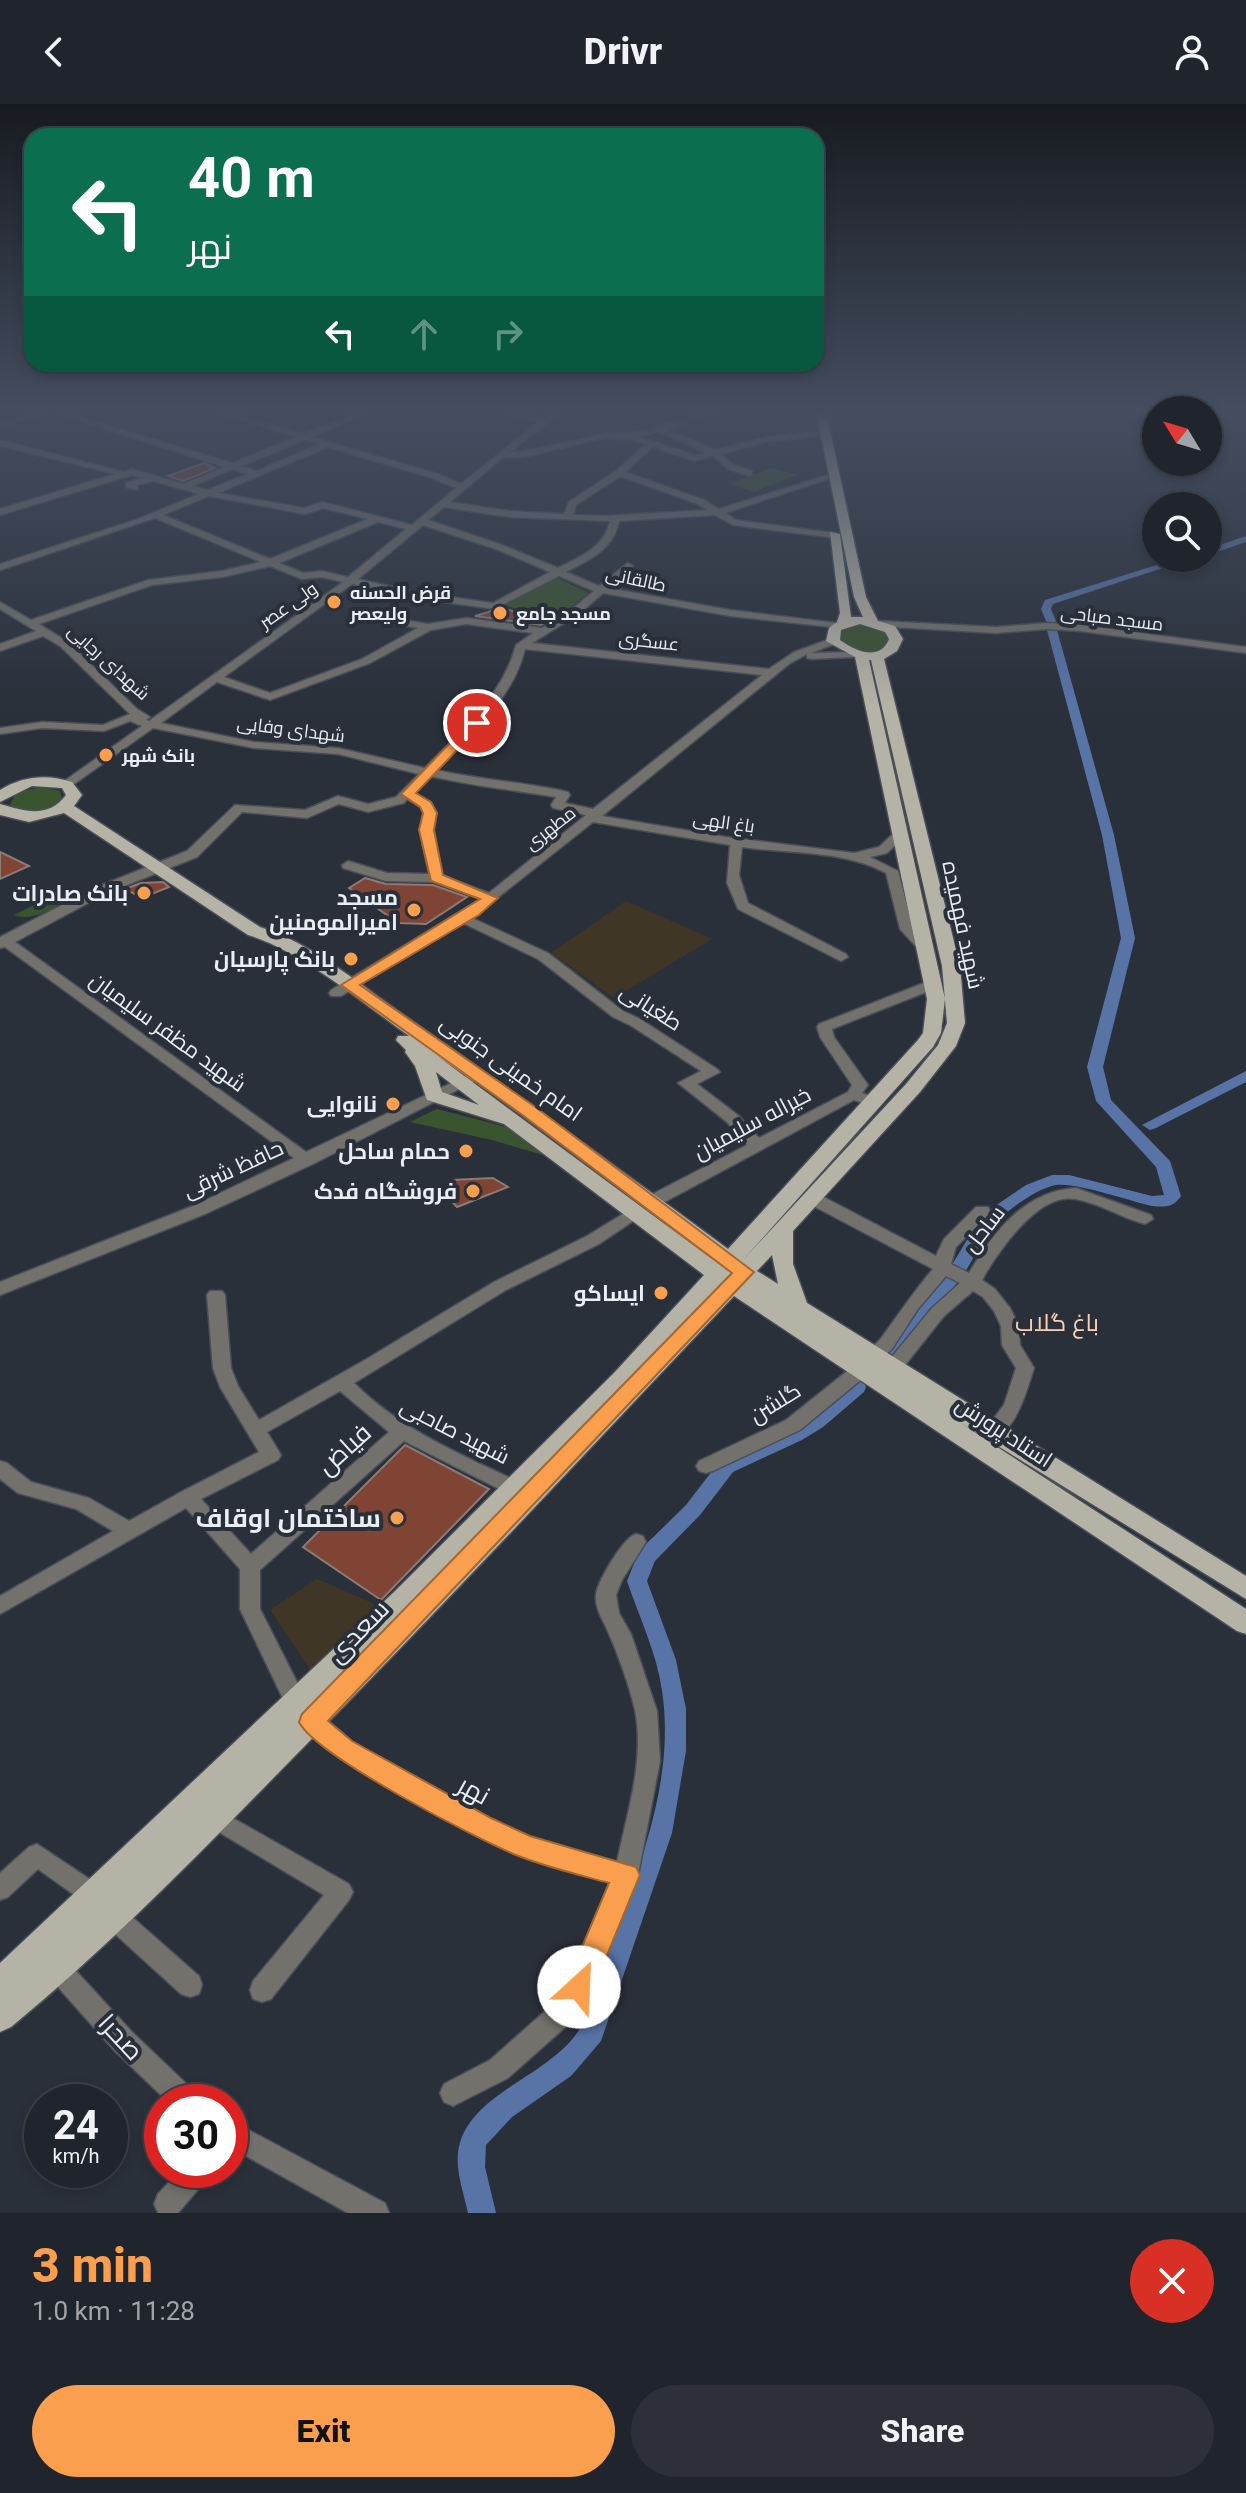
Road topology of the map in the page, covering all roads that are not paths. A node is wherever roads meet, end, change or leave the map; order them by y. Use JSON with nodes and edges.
{"nodes":[{"id":1,"x":167,"y":510,"type":"edge"},
{"id":2,"x":343,"y":510,"type":"edge"},
{"id":3,"x":434,"y":510,"type":"edge"},
{"id":4,"x":485,"y":510,"type":"edge"},
{"id":5,"x":570,"y":510,"type":"edge"},
{"id":6,"x":611,"y":510,"type":"edge"},
{"id":7,"x":716,"y":510,"type":"edge"},
{"id":8,"x":724,"y":510,"type":"edge"},
{"id":9,"x":830,"y":510,"type":"edge"},
{"id":10,"x":842,"y":510,"type":"edge"},
{"id":11,"x":719,"y":512,"type":"junction"},
{"id":12,"x":155,"y":515,"type":"junction"},
{"id":13,"x":567,"y":518,"type":"junction"},
{"id":14,"x":609,"y":518,"type":"junction"},
{"id":15,"x":377,"y":519,"type":"junction"},
{"id":16,"x":417,"y":524,"type":"junction"},
{"id":17,"x":834,"y":536,"type":"junction"},
{"id":18,"x":270,"y":563,"type":"junction"},
{"id":19,"x":628,"y":566,"type":"dead end"},
{"id":20,"x":0,"y":567,"type":"edge"},
{"id":21,"x":562,"y":572,"type":"junction"},
{"id":22,"x":348,"y":582,"type":"junction"},
{"id":23,"x":601,"y":590,"type":"junction"},
{"id":24,"x":0,"y":605,"type":"edge"},
{"id":25,"x":365,"y":616,"type":"dead end"},
{"id":26,"x":32,"y":623,"type":"junction"},
{"id":27,"x":876,"y":623,"type":"junction"},
{"id":28,"x":428,"y":627,"type":"junction"},
{"id":29,"x":926,"y":627,"type":"junction"},
{"id":30,"x":46,"y":631,"type":"junction"},
{"id":31,"x":542,"y":631,"type":"junction"},
{"id":32,"x":836,"y":631,"type":"junction"},
{"id":33,"x":895,"y":641,"type":"junction"},
{"id":34,"x":521,"y":645,"type":"junction"},
{"id":35,"x":0,"y":648,"type":"edge"},
{"id":36,"x":1246,"y":650,"type":"edge"},
{"id":37,"x":863,"y":656,"type":"junction"},
{"id":38,"x":774,"y":673,"type":"junction"},
{"id":39,"x":215,"y":678,"type":"junction"},
{"id":40,"x":129,"y":714,"type":"junction"},
{"id":41,"x":150,"y":724,"type":"junction"},
{"id":42,"x":0,"y":731,"type":"edge"},
{"id":43,"x":0,"y":772,"type":"edge"},
{"id":44,"x":428,"y":772,"type":"junction"},
{"id":45,"x":67,"y":785,"type":"junction"},
{"id":46,"x":16,"y":786,"type":"junction"},
{"id":47,"x":407,"y":794,"type":"junction"},
{"id":48,"x":0,"y":797,"type":"edge"},
{"id":49,"x":65,"y":807,"type":"junction"},
{"id":50,"x":0,"y":809,"type":"edge"},
{"id":51,"x":42,"y":815,"type":"junction"},
{"id":52,"x":16,"y":816,"type":"junction"},
{"id":53,"x":594,"y":816,"type":"junction"},
{"id":54,"x":0,"y":825,"type":"edge"},
{"id":55,"x":900,"y":834,"type":"junction"},
{"id":56,"x":106,"y":836,"type":"junction"},
{"id":57,"x":737,"y":842,"type":"junction"},
{"id":58,"x":852,"y":857,"type":"junction"},
{"id":59,"x":348,"y":865,"type":"dead end"},
{"id":60,"x":162,"y":868,"type":"junction"},
{"id":61,"x":436,"y":878,"type":"junction"},
{"id":62,"x":491,"y":898,"type":"junction"},
{"id":63,"x":462,"y":918,"type":"junction"},
{"id":64,"x":2,"y":942,"type":"edge"},
{"id":65,"x":927,"y":950,"type":"junction"},
{"id":66,"x":841,"y":957,"type":"dead end"},
{"id":67,"x":934,"y":984,"type":"junction"},
{"id":68,"x":343,"y":989,"type":"junction"},
{"id":69,"x":403,"y":1039,"type":"junction"},
{"id":70,"x":470,"y":1079,"type":"junction"},
{"id":71,"x":853,"y":1095,"type":"junction"},
{"id":72,"x":434,"y":1096,"type":"junction"},
{"id":73,"x":874,"y":1102,"type":"junction"},
{"id":74,"x":520,"y":1125,"type":"junction"},
{"id":75,"x":756,"y":1145,"type":"junction"},
{"id":76,"x":307,"y":1160,"type":"junction"},
{"id":77,"x":810,"y":1197,"type":"junction"},
{"id":78,"x":644,"y":1207,"type":"junction"},
{"id":79,"x":982,"y":1211,"type":"dead end"},
{"id":80,"x":1145,"y":1219,"type":"dead end"},
{"id":81,"x":783,"y":1228,"type":"junction"},
{"id":82,"x":942,"y":1269,"type":"junction"},
{"id":83,"x":731,"y":1273,"type":"junction"},
{"id":84,"x":972,"y":1282,"type":"junction"},
{"id":85,"x":0,"y":1289,"type":"edge"},
{"id":86,"x":216,"y":1295,"type":"dead end"},
{"id":87,"x":797,"y":1306,"type":"junction"},
{"id":88,"x":876,"y":1365,"type":"junction"},
{"id":89,"x":342,"y":1382,"type":"junction"},
{"id":90,"x":254,"y":1431,"type":"junction"},
{"id":91,"x":993,"y":1431,"type":"junction"},
{"id":92,"x":401,"y":1433,"type":"junction"},
{"id":93,"x":706,"y":1466,"type":"dead end"},
{"id":94,"x":0,"y":1468,"type":"edge"},
{"id":95,"x":522,"y":1492,"type":"junction"},
{"id":96,"x":188,"y":1497,"type":"junction"},
{"id":97,"x":129,"y":1531,"type":"junction"},
{"id":98,"x":636,"y":1542,"type":"dead end"},
{"id":99,"x":250,"y":1567,"type":"junction"},
{"id":100,"x":1236,"y":1582,"type":"edge"},
{"id":101,"x":1206,"y":1596,"type":"junction"},
{"id":102,"x":0,"y":1606,"type":"edge"},
{"id":103,"x":1246,"y":1623,"type":"edge"},
{"id":104,"x":304,"y":1712,"type":"junction"},
{"id":105,"x":215,"y":1818,"type":"junction"},
{"id":106,"x":626,"y":1875,"type":"junction"},
{"id":107,"x":0,"y":1889,"type":"edge"},
{"id":108,"x":104,"y":1906,"type":"junction"},
{"id":109,"x":58,"y":1969,"type":"junction"},
{"id":110,"x":0,"y":1983,"type":"edge"},
{"id":111,"x":190,"y":1985,"type":"dead end"},
{"id":112,"x":262,"y":1990,"type":"dead end"},
{"id":113,"x":0,"y":2016,"type":"edge"},
{"id":114,"x":168,"y":2084,"type":"edge"},
{"id":115,"x":453,"y":2093,"type":"dead end"},
{"id":116,"x":248,"y":2144,"type":"edge"},
{"id":117,"x":182,"y":2188,"type":"edge"},
{"id":118,"x":168,"y":2204,"type":"dead end"},
{"id":119,"x":375,"y":2213,"type":"edge"}],
"edges":[{"from":1,"to":12,"type":"street"},
{"from":2,"to":15,"type":"street","name":"طالقانی"},
{"from":3,"to":16,"type":"street","name":"ولی عصر"},
{"from":4,"to":13,"type":"street"},
{"from":5,"to":13,"type":"street"},
{"from":6,"to":14,"type":"street"},
{"from":7,"to":11,"type":"street"},
{"from":8,"to":11,"type":"street"},
{"from":9,"to":17,"type":"main road"},
{"from":10,"to":27,"type":"main road"},
{"from":11,"to":14,"type":"street"},
{"from":11,"to":17,"type":"street"},
{"from":12,"to":18,"type":"street"},
{"from":12,"to":20,"type":"street"},
{"from":13,"to":14,"type":"street"},
{"from":14,"to":21,"type":"street"},
{"from":15,"to":16,"type":"street","name":"طالقانی"},
{"from":15,"to":18,"type":"street"},
{"from":16,"to":21,"type":"street","name":"طالقانی"},
{"from":16,"to":22,"type":"street","name":"ولی عصر"},
{"from":17,"to":32,"type":"main road"},
{"from":18,"to":22,"type":"street"},
{"from":18,"to":26,"type":"street"},
{"from":19,"to":23,"type":"street"},
{"from":21,"to":22,"type":"street"},
{"from":21,"to":23,"type":"street","name":"طالقانی"},
{"from":22,"to":39,"type":"street","name":"ولی عصر"},
{"from":23,"to":31,"type":"street"},
{"from":23,"to":32,"type":"street","name":"طالقانی"},
{"from":24,"to":26,"type":"street","name":"شهدای رجایی"},
{"from":25,"to":28,"type":"street"},
{"from":26,"to":30,"type":"street","name":"شهدای رجایی"},
{"from":27,"to":29,"type":"street","name":"مسجد صباحی"},
{"from":27,"to":32,"type":"main road"},
{"from":27,"to":33,"type":"main road"},
{"from":28,"to":31,"type":"street"},
{"from":28,"to":39,"type":"street"},
{"from":29,"to":33,"type":"street"},
{"from":29,"to":36,"type":"street","name":"مسجد صباحی"},
{"from":30,"to":35,"type":"street"},
{"from":30,"to":40,"type":"street","name":"شهدای رجایی"},
{"from":31,"to":34,"type":"street"},
{"from":32,"to":37,"type":"main road"},
{"from":32,"to":38,"type":"street"},
{"from":33,"to":37,"type":"main road"},
{"from":34,"to":38,"type":"street","name":"عسگری"},
{"from":34,"to":44,"type":"street"},
{"from":37,"to":38,"type":"street"},
{"from":37,"to":55,"type":"main road","name":"شهید فهمیده"},
{"from":37,"to":77,"type":"main road","name":"شهید فهمیده"},
{"from":38,"to":53,"type":"street","name":"مطهری"},
{"from":39,"to":41,"type":"street","name":"ولی عصر"},
{"from":40,"to":41,"type":"street","name":"شهدای وفایی"},
{"from":40,"to":42,"type":"street"},
{"from":41,"to":44,"type":"street","name":"شهدای وفایی"},
{"from":41,"to":45,"type":"street","name":"ولی عصر"},
{"from":43,"to":46,"type":"main road"},
{"from":44,"to":47,"type":"street"},
{"from":44,"to":53,"type":"street","name":"شهدای وفایی"},
{"from":45,"to":46,"type":"main road"},
{"from":45,"to":49,"type":"main road"},
{"from":46,"to":48,"type":"main road"},
{"from":47,"to":60,"type":"street"},
{"from":47,"to":61,"type":"street"},
{"from":49,"to":51,"type":"main road"},
{"from":49,"to":56,"type":"main road"},
{"from":50,"to":52,"type":"main road"},
{"from":51,"to":52,"type":"main road"},
{"from":51,"to":56,"type":"main road"},
{"from":52,"to":54,"type":"main road"},
{"from":53,"to":57,"type":"street","name":"باغ الهی"},
{"from":53,"to":62,"type":"street","name":"مطهری"},
{"from":55,"to":58,"type":"street"},
{"from":55,"to":65,"type":"main road","name":"شهید فهمیده"},
{"from":56,"to":60,"type":"main road","name":"امام خمینی جنوبی"},
{"from":57,"to":58,"type":"street","name":"باغ الهی"},
{"from":57,"to":66,"type":"street"},
{"from":58,"to":65,"type":"street","name":"باغ الهی"},
{"from":59,"to":61,"type":"street"},
{"from":60,"to":64,"type":"street"},
{"from":60,"to":68,"type":"main road","name":"امام خمینی جنوبی"},
{"from":61,"to":62,"type":"street"},
{"from":62,"to":63,"type":"street","name":"مطهری"},
{"from":63,"to":68,"type":"street","name":"مطهری"},
{"from":63,"to":75,"type":"street","name":"طغیانی"},
{"from":64,"to":76,"type":"street","name":"شهید مظفر سلیمیان"},
{"from":65,"to":67,"type":"main road","name":"شهید فهمیده"},
{"from":67,"to":71,"type":"street"},
{"from":67,"to":73,"type":"main road","name":"شهید فهمیده"},
{"from":68,"to":69,"type":"main road","name":"امام خمینی جنوبی"},
{"from":68,"to":70,"type":"main road","name":"امام خمینی جنوبی"},
{"from":69,"to":70,"type":"main road","name":"امام خمینی جنوبی"},
{"from":69,"to":72,"type":"main road"},
{"from":70,"to":72,"type":"street","name":"حافظ شرقی"},
{"from":70,"to":74,"type":"main road","name":"امام خمینی جنوبی"},
{"from":70,"to":78,"type":"main road","name":"امام خمینی جنوبی"},
{"from":71,"to":73,"type":"street"},
{"from":71,"to":75,"type":"street","name":"خیراله سلیمیان"},
{"from":72,"to":74,"type":"main road"},
{"from":72,"to":76,"type":"street","name":"حافظ شرقی"},
{"from":73,"to":83,"type":"main road","name":"شهید فهمیده"},
{"from":74,"to":78,"type":"main road","name":"امام خمینی جنوبی"},
{"from":75,"to":78,"type":"street","name":"خیراله سلیمیان"},
{"from":76,"to":85,"type":"street","name":"حافظ شرقی"},
{"from":77,"to":81,"type":"main road","name":"شهید فهمیده"},
{"from":77,"to":82,"type":"street"},
{"from":78,"to":83,"type":"main road","name":"امام خمینی جنوبی"},
{"from":78,"to":89,"type":"street"},
{"from":79,"to":82,"type":"street"},
{"from":80,"to":84,"type":"street","name":"ساحل"},
{"from":81,"to":83,"type":"main road","name":"شهید فهمیده"},
{"from":81,"to":87,"type":"main road"},
{"from":82,"to":84,"type":"street"},
{"from":82,"to":88,"type":"street"},
{"from":83,"to":87,"type":"main road","name":"استاد پرورش"},
{"from":83,"to":88,"type":"main road","name":"استاد پرورش"},
{"from":83,"to":95,"type":"main road","name":"سعدی"},
{"from":84,"to":88,"type":"street","name":"ساحل"},
{"from":84,"to":91,"type":"street"},
{"from":86,"to":90,"type":"street"},
{"from":87,"to":88,"type":"main road","name":"استاد پرورش"},
{"from":88,"to":91,"type":"main road","name":"استاد پرورش"},
{"from":88,"to":93,"type":"street","name":"گلشن"},
{"from":88,"to":101,"type":"main road","name":"استاد پرورش"},
{"from":89,"to":90,"type":"street"},
{"from":89,"to":92,"type":"street","name":"شهید صاحبی"},
{"from":90,"to":96,"type":"street"},
{"from":91,"to":100,"type":"main road","name":"استاد پرورش"},
{"from":92,"to":95,"type":"street","name":"شهید صاحبی"},
{"from":92,"to":99,"type":"street","name":"فیاض"},
{"from":94,"to":97,"type":"street"},
{"from":95,"to":104,"type":"main road","name":"سعدی"},
{"from":96,"to":97,"type":"street"},
{"from":96,"to":99,"type":"street"},
{"from":97,"to":102,"type":"street"},
{"from":98,"to":106,"type":"street"},
{"from":99,"to":104,"type":"street"},
{"from":100,"to":101,"type":"main road"},
{"from":101,"to":103,"type":"main road","name":"استاد پرورش"},
{"from":104,"to":105,"type":"main road","name":"سعدی"},
{"from":104,"to":106,"type":"street","name":"نهر"},
{"from":104,"to":108,"type":"main road","name":"سعدی"},
{"from":105,"to":108,"type":"main road","name":"سعدی"},
{"from":105,"to":112,"type":"street"},
{"from":106,"to":115,"type":"street"},
{"from":107,"to":108,"type":"street"},
{"from":108,"to":109,"type":"main road","name":"سعدی"},
{"from":108,"to":110,"type":"main road","name":"سعدی"},
{"from":108,"to":111,"type":"street"},
{"from":109,"to":113,"type":"main road","name":"سعدی"},
{"from":109,"to":114,"type":"street","name":"صحرا"},
{"from":116,"to":119,"type":"street"},
{"from":117,"to":118,"type":"street"}]}
